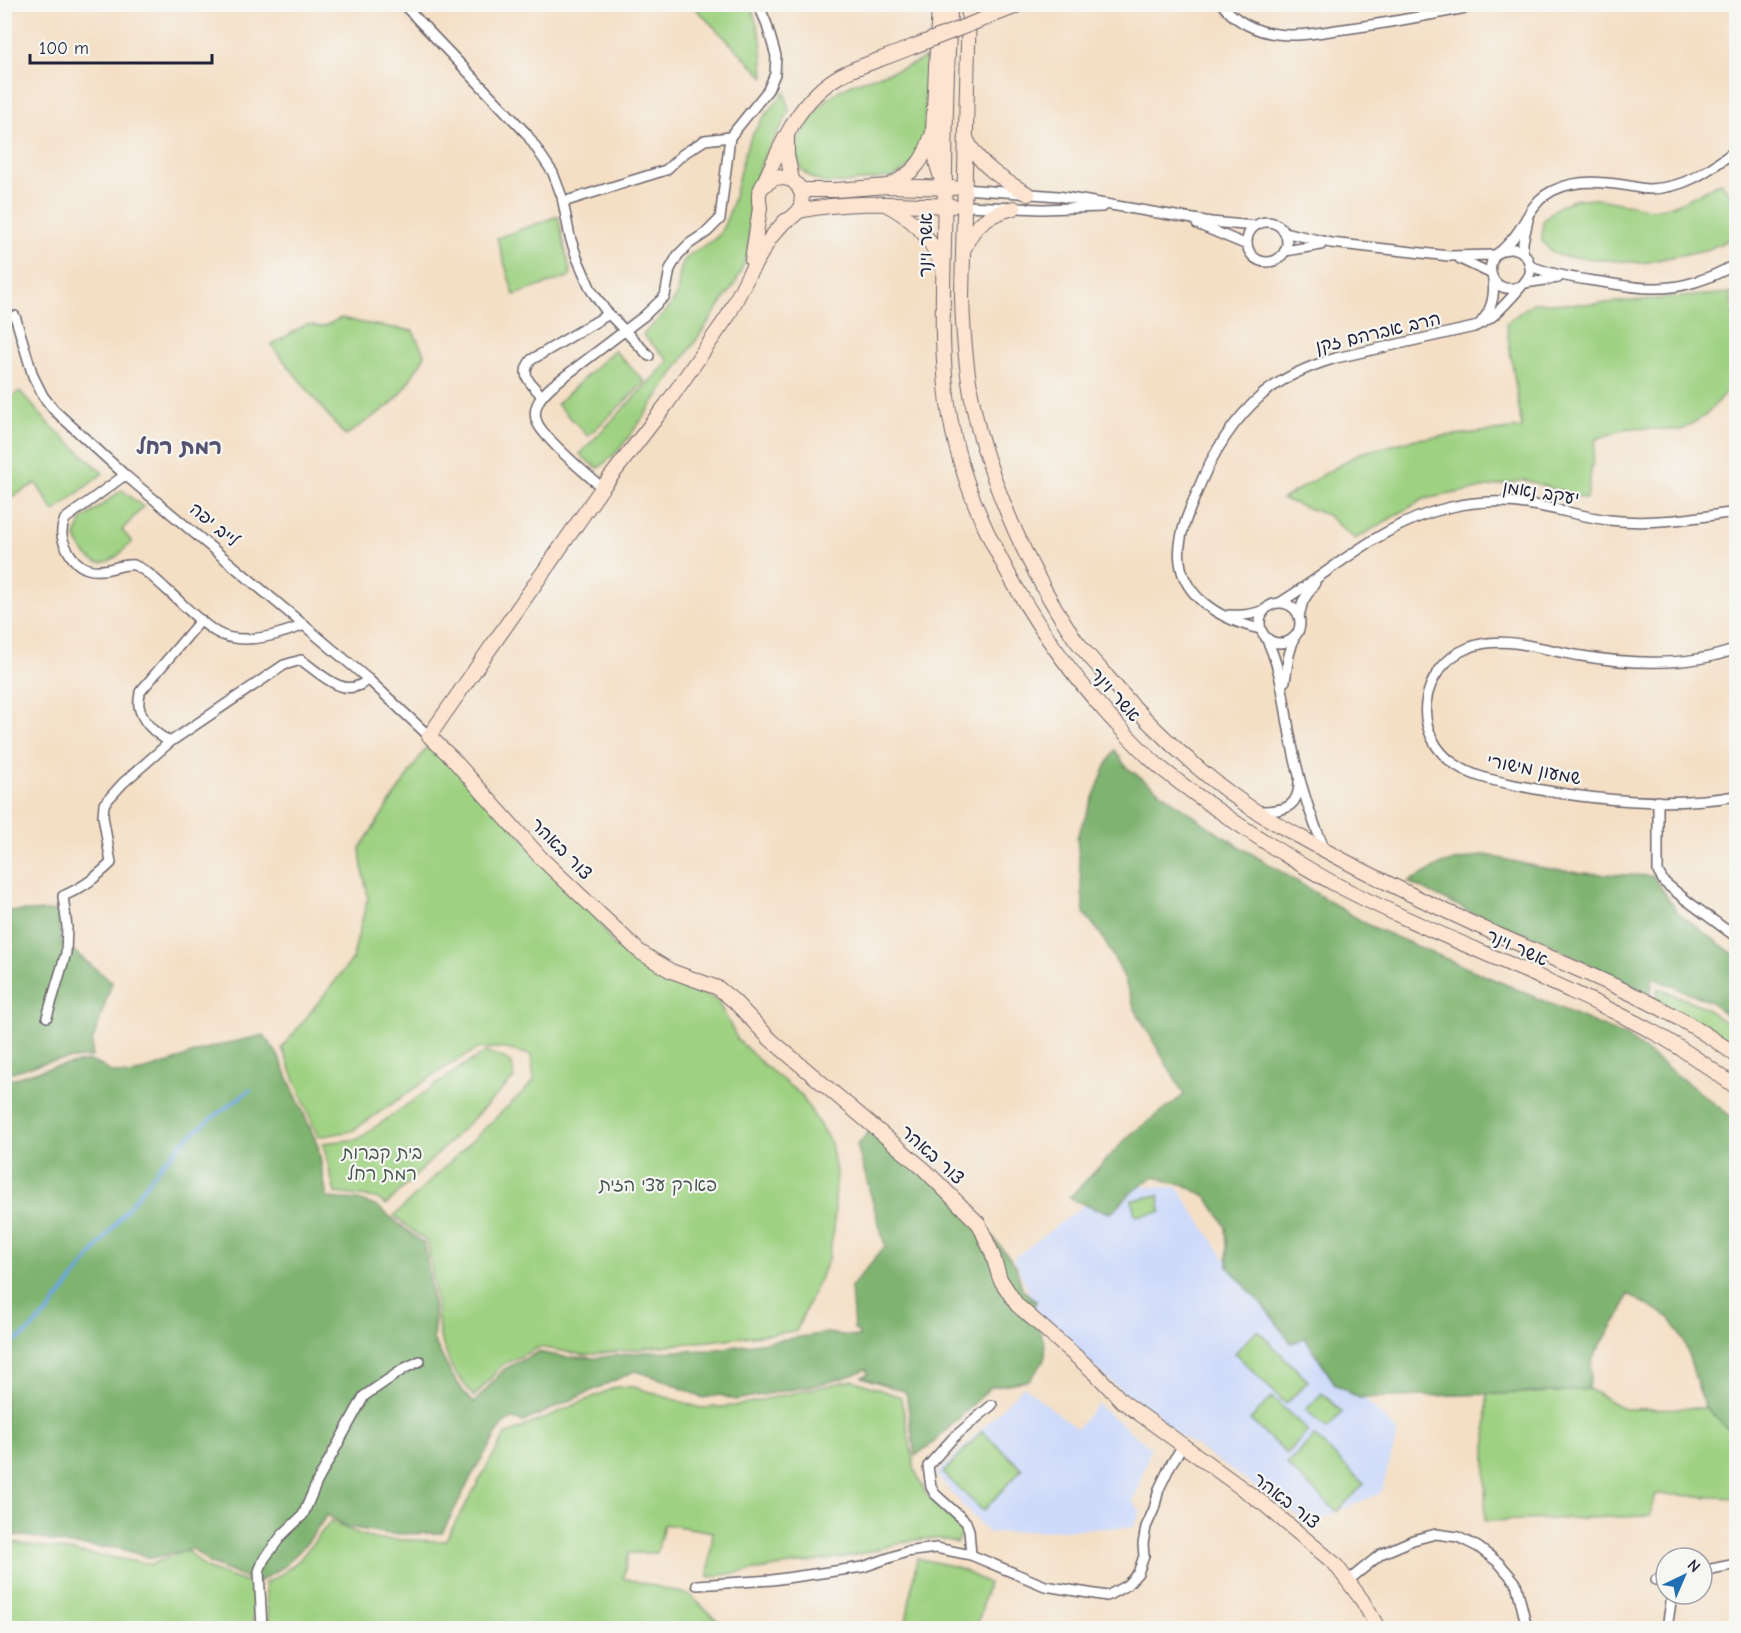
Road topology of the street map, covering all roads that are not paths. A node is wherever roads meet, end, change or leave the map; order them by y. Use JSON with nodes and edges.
{"nodes":[{"id":1,"x":403,"y":4,"type":"edge"},
{"id":2,"x":758,"y":4,"type":"edge"},
{"id":3,"x":939,"y":4,"type":"edge"},
{"id":4,"x":950,"y":4,"type":"edge"},
{"id":5,"x":969,"y":4,"type":"edge"},
{"id":6,"x":1222,"y":4,"type":"edge"},
{"id":7,"x":1485,"y":4,"type":"edge"},
{"id":8,"x":1019,"y":5,"type":"edge"},
{"id":9,"x":789,"y":129,"type":"junction"},
{"id":10,"x":933,"y":132,"type":"junction"},
{"id":11,"x":965,"y":135,"type":"junction"},
{"id":12,"x":730,"y":137,"type":"junction"},
{"id":13,"x":1737,"y":150,"type":"edge"},
{"id":14,"x":796,"y":185,"type":"junction"},
{"id":15,"x":888,"y":186,"type":"junction"},
{"id":16,"x":762,"y":187,"type":"junction"},
{"id":17,"x":945,"y":188,"type":"junction"},
{"id":18,"x":964,"y":189,"type":"junction"},
{"id":19,"x":1028,"y":194,"type":"junction"},
{"id":20,"x":562,"y":202,"type":"junction"},
{"id":21,"x":885,"y":204,"type":"junction"},
{"id":22,"x":945,"y":206,"type":"junction"},
{"id":23,"x":964,"y":206,"type":"junction"},
{"id":24,"x":1118,"y":206,"type":"junction"},
{"id":25,"x":760,"y":208,"type":"junction"},
{"id":26,"x":1014,"y":208,"type":"junction"},
{"id":27,"x":799,"y":211,"type":"junction"},
{"id":28,"x":1529,"y":215,"type":"junction"},
{"id":29,"x":1179,"y":217,"type":"junction"},
{"id":30,"x":785,"y":221,"type":"junction"},
{"id":31,"x":1255,"y":225,"type":"junction"},
{"id":32,"x":1284,"y":232,"type":"junction"},
{"id":33,"x":1331,"y":243,"type":"junction"},
{"id":34,"x":1246,"y":245,"type":"junction"},
{"id":35,"x":1285,"y":251,"type":"junction"},
{"id":36,"x":1499,"y":253,"type":"junction"},
{"id":37,"x":1523,"y":254,"type":"junction"},
{"id":38,"x":963,"y":255,"type":"junction"},
{"id":39,"x":1449,"y":256,"type":"junction"},
{"id":40,"x":1737,"y":264,"type":"edge"},
{"id":41,"x":1530,"y":266,"type":"junction"},
{"id":42,"x":944,"y":273,"type":"junction"},
{"id":43,"x":749,"y":274,"type":"junction"},
{"id":44,"x":1492,"y":276,"type":"junction"},
{"id":45,"x":1565,"y":277,"type":"junction"},
{"id":46,"x":1523,"y":284,"type":"junction"},
{"id":47,"x":609,"y":314,"type":"junction"},
{"id":48,"x":15,"y":316,"type":"dead end"},
{"id":49,"x":1479,"y":324,"type":"junction"},
{"id":50,"x":624,"y":330,"type":"junction"},
{"id":51,"x":649,"y":356,"type":"dead end"},
{"id":52,"x":542,"y":395,"type":"junction"},
{"id":53,"x":125,"y":475,"type":"junction"},
{"id":54,"x":602,"y":489,"type":"junction"},
{"id":55,"x":1737,"y":512,"type":"edge"},
{"id":56,"x":1322,"y":574,"type":"junction"},
{"id":57,"x":1281,"y":602,"type":"junction"},
{"id":58,"x":1264,"y":610,"type":"junction"},
{"id":59,"x":1220,"y":615,"type":"junction"},
{"id":60,"x":1299,"y":616,"type":"junction"},
{"id":61,"x":201,"y":620,"type":"junction"},
{"id":62,"x":304,"y":625,"type":"junction"},
{"id":63,"x":1263,"y":633,"type":"junction"},
{"id":64,"x":1294,"y":638,"type":"junction"},
{"id":65,"x":1737,"y":649,"type":"edge"},
{"id":66,"x":368,"y":679,"type":"junction"},
{"id":67,"x":1285,"y":698,"type":"junction"},
{"id":68,"x":429,"y":736,"type":"junction"},
{"id":69,"x":170,"y":742,"type":"junction"},
{"id":70,"x":1299,"y":776,"type":"junction"},
{"id":71,"x":1737,"y":795,"type":"edge"},
{"id":72,"x":1658,"y":801,"type":"junction"},
{"id":73,"x":1256,"y":811,"type":"junction"},
{"id":74,"x":1325,"y":850,"type":"junction"},
{"id":75,"x":1737,"y":937,"type":"edge"},
{"id":76,"x":47,"y":1017,"type":"dead end"},
{"id":77,"x":1737,"y":1055,"type":"edge"},
{"id":78,"x":1737,"y":1087,"type":"edge"},
{"id":79,"x":420,"y":1361,"type":"dead end"},
{"id":80,"x":992,"y":1405,"type":"dead end"},
{"id":81,"x":1183,"y":1446,"type":"junction"},
{"id":82,"x":970,"y":1555,"type":"junction"},
{"id":83,"x":1737,"y":1564,"type":"edge"},
{"id":84,"x":1714,"y":1569,"type":"edge"},
{"id":85,"x":1349,"y":1580,"type":"junction"},
{"id":86,"x":697,"y":1586,"type":"dead end"},
{"id":87,"x":1670,"y":1606,"type":"edge"},
{"id":88,"x":262,"y":1629,"type":"edge"},
{"id":89,"x":1378,"y":1629,"type":"edge"},
{"id":90,"x":1527,"y":1629,"type":"edge"},
{"id":91,"x":1667,"y":1629,"type":"edge"}],
"edges":[{"from":1,"to":20,"type":"street"},
{"from":2,"to":12,"type":"street"},
{"from":3,"to":10,"type":"main road"},
{"from":4,"to":17,"type":"main road","name":"אשר וינר"},
{"from":5,"to":11,"type":"main road","name":"אשר וינר"},
{"from":6,"to":7,"type":"street"},
{"from":8,"to":9,"type":"main road","bridge":true},
{"from":9,"to":14,"type":"main road"},
{"from":9,"to":16,"type":"main road"},
{"from":10,"to":15,"type":"main road"},
{"from":10,"to":17,"type":"main road"},
{"from":11,"to":18,"type":"main road","name":"אשר וינר"},
{"from":11,"to":19,"type":"main road"},
{"from":12,"to":20,"type":"street"},
{"from":12,"to":50,"type":"street"},
{"from":13,"to":28,"type":"street"},
{"from":14,"to":15,"type":"main road"},
{"from":14,"to":16,"type":"main road"},
{"from":14,"to":27,"type":"main road"},
{"from":15,"to":17,"type":"main road"},
{"from":16,"to":25,"type":"main road"},
{"from":17,"to":18,"type":"main road"},
{"from":17,"to":22,"type":"main road","name":"אשר וינר"},
{"from":18,"to":19,"type":"street"},
{"from":18,"to":23,"type":"main road","name":"אשר וינר"},
{"from":19,"to":24,"type":"street"},
{"from":20,"to":47,"type":"street"},
{"from":21,"to":22,"type":"main road"},
{"from":21,"to":27,"type":"main road"},
{"from":21,"to":42,"type":"main road"},
{"from":22,"to":23,"type":"main road"},
{"from":22,"to":42,"type":"main road","name":"אשר וינר"},
{"from":23,"to":26,"type":"street"},
{"from":23,"to":38,"type":"main road","name":"אשר וינר"},
{"from":24,"to":26,"type":"street"},
{"from":24,"to":29,"type":"street"},
{"from":25,"to":30,"type":"main road"},
{"from":25,"to":43,"type":"main road"},
{"from":26,"to":38,"type":"main road"},
{"from":27,"to":30,"type":"main road"},
{"from":28,"to":36,"type":"street"},
{"from":28,"to":37,"type":"street"},
{"from":29,"to":31,"type":"street"},
{"from":29,"to":34,"type":"street"},
{"from":30,"to":43,"type":"main road"},
{"from":31,"to":32,"type":"street"},
{"from":31,"to":34,"type":"street"},
{"from":32,"to":33,"type":"street"},
{"from":32,"to":35,"type":"street"},
{"from":33,"to":35,"type":"street"},
{"from":33,"to":39,"type":"street"},
{"from":34,"to":35,"type":"street"},
{"from":36,"to":37,"type":"street"},
{"from":36,"to":39,"type":"street"},
{"from":36,"to":44,"type":"street"},
{"from":37,"to":41,"type":"street"},
{"from":38,"to":73,"type":"main road","name":"אשר וינר"},
{"from":39,"to":44,"type":"street"},
{"from":40,"to":45,"type":"street"},
{"from":41,"to":45,"type":"street"},
{"from":41,"to":46,"type":"street"},
{"from":42,"to":78,"type":"main road","name":"אשר וינר"},
{"from":43,"to":54,"type":"main road"},
{"from":44,"to":46,"type":"street"},
{"from":44,"to":49,"type":"street"},
{"from":45,"to":46,"type":"street"},
{"from":46,"to":49,"type":"street","name":"הרב אברהם זקן"},
{"from":47,"to":50,"type":"street"},
{"from":47,"to":52,"type":"street"},
{"from":48,"to":53,"type":"street","name":"לייב יפה"},
{"from":49,"to":59,"type":"street","name":"הרב אברהם זקן"},
{"from":50,"to":51,"type":"street"},
{"from":50,"to":52,"type":"street"},
{"from":52,"to":54,"type":"street"},
{"from":53,"to":61,"type":"street"},
{"from":53,"to":62,"type":"street","name":"לייב יפה"},
{"from":54,"to":68,"type":"main road"},
{"from":55,"to":56,"type":"street","name":"יעקב נאמן"},
{"from":56,"to":57,"type":"street","name":"יעקב נאמן"},
{"from":56,"to":60,"type":"street","name":"יעקב נאמן"},
{"from":57,"to":58,"type":"street"},
{"from":57,"to":60,"type":"street"},
{"from":58,"to":59,"type":"street"},
{"from":58,"to":63,"type":"street"},
{"from":59,"to":63,"type":"street","name":"הרב אברהם זקן"},
{"from":60,"to":64,"type":"street"},
{"from":61,"to":62,"type":"street"},
{"from":61,"to":69,"type":"street"},
{"from":62,"to":66,"type":"street","name":"לייב יפה"},
{"from":63,"to":64,"type":"street"},
{"from":63,"to":67,"type":"street"},
{"from":64,"to":67,"type":"street"},
{"from":65,"to":72,"type":"street","name":"שמעון מישורי"},
{"from":66,"to":68,"type":"street","name":"לייב יפה"},
{"from":66,"to":69,"type":"street"},
{"from":67,"to":70,"type":"street"},
{"from":68,"to":81,"type":"main road","name":"צור באהר"},
{"from":69,"to":76,"type":"street"},
{"from":70,"to":73,"type":"street"},
{"from":70,"to":74,"type":"street"},
{"from":71,"to":72,"type":"street","name":"שמעון מישורי"},
{"from":72,"to":75,"type":"street"},
{"from":73,"to":74,"type":"main road","name":"אשר וינר"},
{"from":74,"to":77,"type":"main road","name":"אשר וינר"},
{"from":79,"to":88,"type":"street"},
{"from":80,"to":82,"type":"street"},
{"from":81,"to":82,"type":"street"},
{"from":81,"to":85,"type":"main road","name":"צור באהר"},
{"from":82,"to":86,"type":"street"},
{"from":83,"to":84,"type":"street"},
{"from":85,"to":89,"type":"main road","name":"צור באהר"},
{"from":85,"to":90,"type":"street"},
{"from":87,"to":91,"type":"street"}]}
